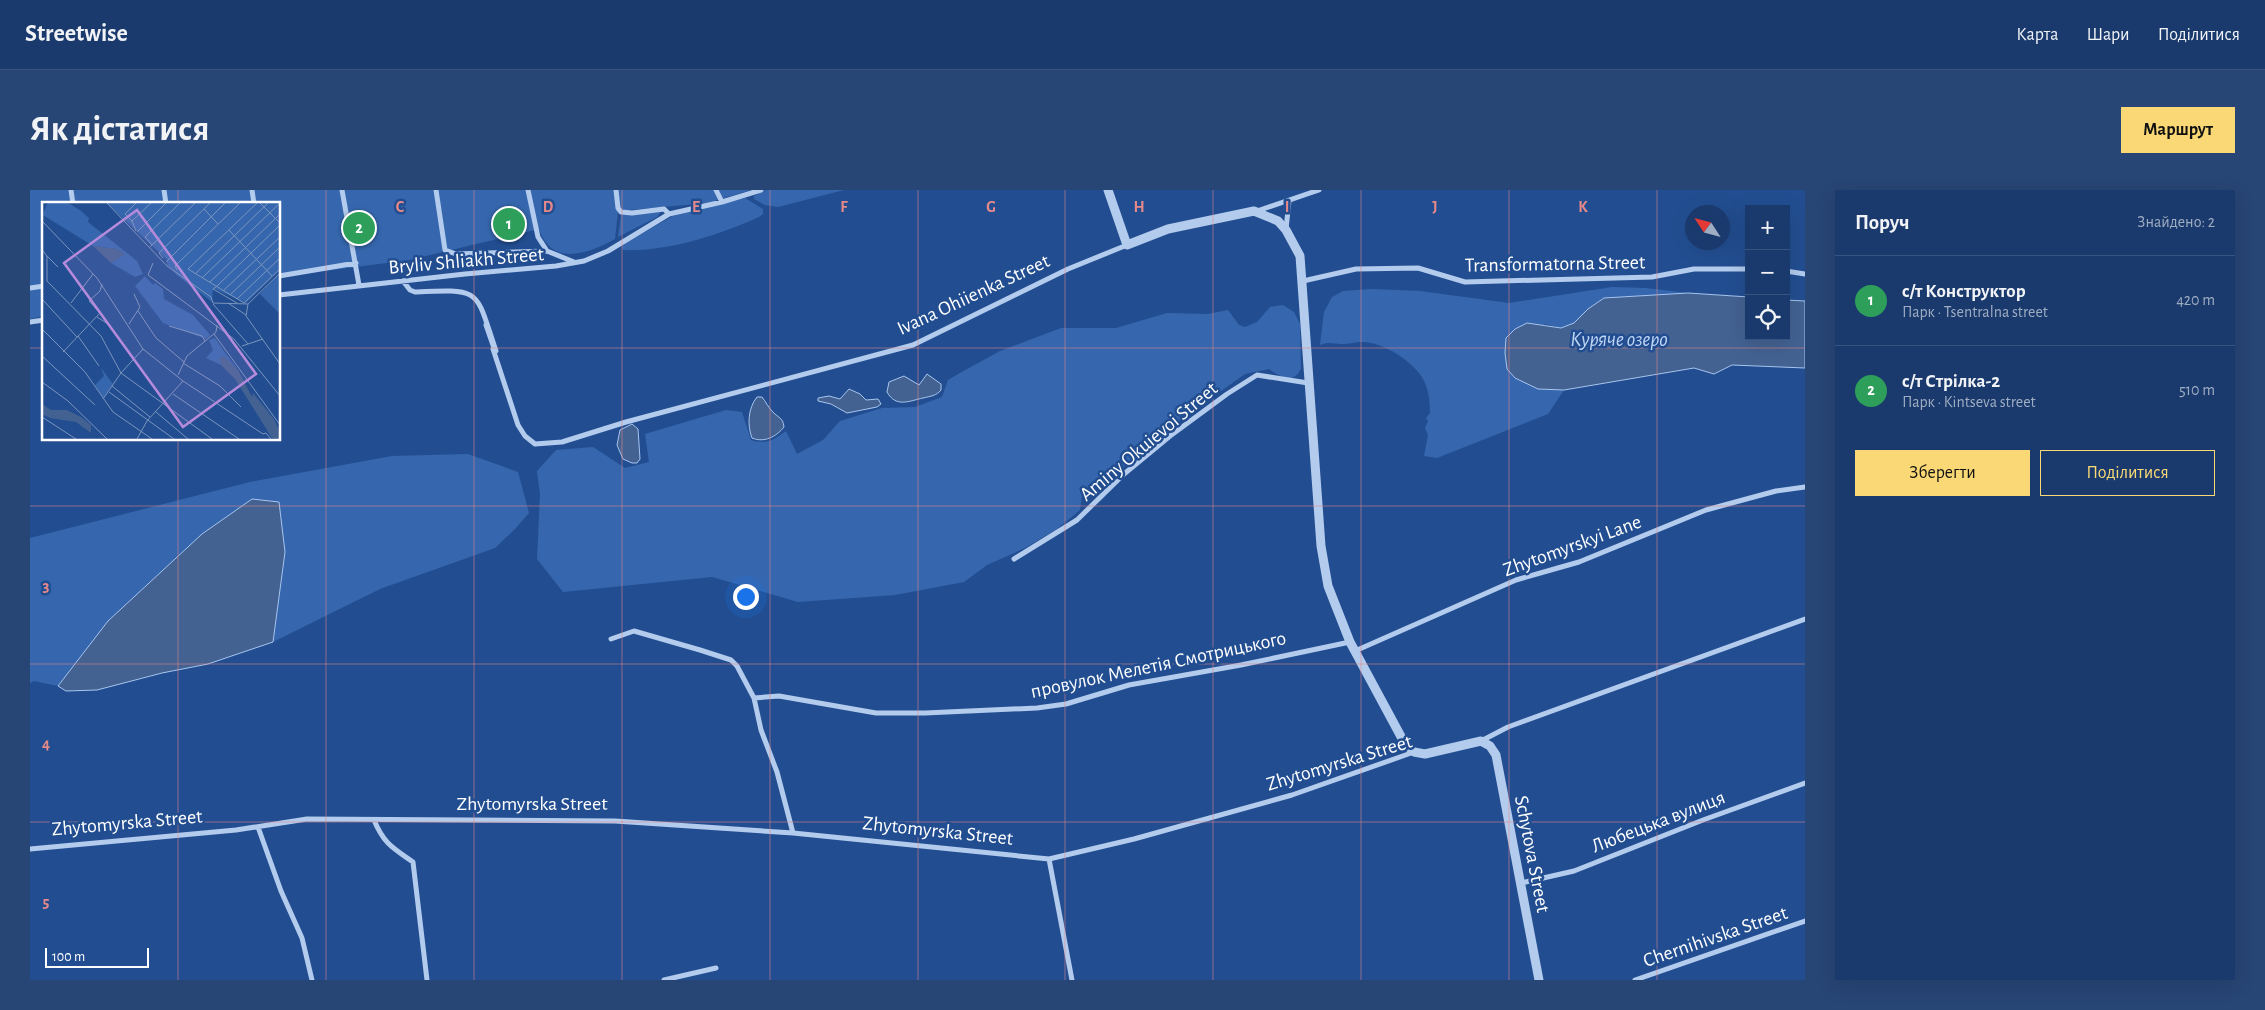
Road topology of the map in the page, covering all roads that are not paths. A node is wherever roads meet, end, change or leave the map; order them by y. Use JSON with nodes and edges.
{"nodes":[{"id":1,"x":342,"y":190,"type":"edge"},
{"id":2,"x":436,"y":190,"type":"edge"},
{"id":3,"x":528,"y":190,"type":"edge"},
{"id":4,"x":616,"y":190,"type":"edge"},
{"id":5,"x":716,"y":190,"type":"edge"},
{"id":6,"x":761,"y":190,"type":"edge"},
{"id":7,"x":1108,"y":190,"type":"edge"},
{"id":8,"x":1319,"y":190,"type":"edge"},
{"id":9,"x":722,"y":202,"type":"junction"},
{"id":10,"x":1289,"y":202,"type":"junction"},
{"id":11,"x":1254,"y":211,"type":"junction"},
{"id":12,"x":669,"y":214,"type":"junction"},
{"id":13,"x":1286,"y":230,"type":"junction"},
{"id":14,"x":1127,"y":245,"type":"junction"},
{"id":15,"x":547,"y":251,"type":"junction"},
{"id":16,"x":575,"y":262,"type":"junction"},
{"id":17,"x":356,"y":263,"type":"junction"},
{"id":18,"x":1745,"y":269,"type":"edge"},
{"id":19,"x":1790,"y":272,"type":"edge"},
{"id":20,"x":1805,"y":274,"type":"edge"},
{"id":21,"x":280,"y":276,"type":"edge"},
{"id":22,"x":403,"y":281,"type":"junction"},
{"id":23,"x":1303,"y":281,"type":"junction"},
{"id":24,"x":359,"y":285,"type":"junction"},
{"id":25,"x":280,"y":295,"type":"edge"},
{"id":26,"x":1308,"y":382,"type":"junction"},
{"id":27,"x":524,"y":434,"type":"junction"},
{"id":28,"x":1805,"y":487,"type":"edge"},
{"id":29,"x":1014,"y":559,"type":"dead end"},
{"id":30,"x":1805,"y":619,"type":"edge"},
{"id":31,"x":611,"y":639,"type":"dead end"},
{"id":32,"x":1350,"y":642,"type":"junction"},
{"id":33,"x":1355,"y":651,"type":"junction"},
{"id":34,"x":754,"y":698,"type":"junction"},
{"id":35,"x":1481,"y":741,"type":"junction"},
{"id":36,"x":1414,"y":752,"type":"junction"},
{"id":37,"x":1805,"y":783,"type":"edge"},
{"id":38,"x":374,"y":820,"type":"junction"},
{"id":39,"x":258,"y":827,"type":"junction"},
{"id":40,"x":793,"y":833,"type":"junction"},
{"id":41,"x":30,"y":848,"type":"edge"},
{"id":42,"x":1048,"y":859,"type":"junction"},
{"id":43,"x":1521,"y":883,"type":"junction"},
{"id":44,"x":1805,"y":921,"type":"edge"},
{"id":45,"x":716,"y":968,"type":"dead end"},
{"id":46,"x":312,"y":980,"type":"edge"},
{"id":47,"x":427,"y":980,"type":"edge"},
{"id":48,"x":664,"y":980,"type":"edge"},
{"id":49,"x":1072,"y":980,"type":"edge"},
{"id":50,"x":1539,"y":980,"type":"edge"},
{"id":51,"x":1635,"y":980,"type":"edge"}],
"edges":[{"from":1,"to":17,"type":"street"},
{"from":2,"to":15,"type":"street"},
{"from":3,"to":15,"type":"street"},
{"from":4,"to":12,"type":"street"},
{"from":5,"to":9,"type":"street"},
{"from":6,"to":9,"type":"street","name":"Bryliv Shliakh Street"},
{"from":7,"to":14,"type":"street"},
{"from":8,"to":10,"type":"street","name":"Ivana Ohiienka Street"},
{"from":9,"to":12,"type":"street","name":"Bryliv Shliakh Street"},
{"from":10,"to":11,"type":"street","name":"Ivana Ohiienka Street"},
{"from":10,"to":13,"type":"street"},
{"from":11,"to":13,"type":"street"},
{"from":11,"to":14,"type":"street","name":"Ivana Ohiienka Street"},
{"from":12,"to":16,"type":"street","name":"Bryliv Shliakh Street"},
{"from":13,"to":23,"type":"street"},
{"from":14,"to":27,"type":"street","name":"Ivana Ohiienka Street"},
{"from":15,"to":16,"type":"street"},
{"from":16,"to":22,"type":"street","name":"Bryliv Shliakh Street"},
{"from":17,"to":21,"type":"street"},
{"from":17,"to":24,"type":"street"},
{"from":18,"to":23,"type":"street","name":"Transformatorna Street"},
{"from":19,"to":20,"type":"street"},
{"from":22,"to":24,"type":"street","name":"Bryliv Shliakh Street"},
{"from":22,"to":27,"type":"street"},
{"from":23,"to":26,"type":"street"},
{"from":24,"to":25,"type":"street","name":"Bryliv Shliakh Street"},
{"from":26,"to":29,"type":"street","name":"Aminy Okuievoi Street"},
{"from":26,"to":32,"type":"street"},
{"from":27,"to":27,"type":"street"},
{"from":27,"to":27,"type":"street"},
{"from":28,"to":33,"type":"street","name":"Zhytomyrskyi Lane"},
{"from":30,"to":35,"type":"street","name":"Zhytomyrska Street"},
{"from":31,"to":34,"type":"street"},
{"from":32,"to":33,"type":"street"},
{"from":32,"to":34,"type":"street","name":"провулок Мелетія Смотрицького"},
{"from":33,"to":36,"type":"street"},
{"from":34,"to":40,"type":"street"},
{"from":35,"to":36,"type":"street","name":"Zhytomyrska Street"},
{"from":35,"to":43,"type":"street","name":"Schytova Street"},
{"from":36,"to":42,"type":"street","name":"Zhytomyrska Street"},
{"from":37,"to":43,"type":"street","name":"Любецька вулиця"},
{"from":38,"to":39,"type":"street","name":"Zhytomyrska Street"},
{"from":38,"to":40,"type":"street","name":"Zhytomyrska Street"},
{"from":38,"to":47,"type":"street"},
{"from":39,"to":41,"type":"street","name":"Zhytomyrska Street"},
{"from":39,"to":46,"type":"street"},
{"from":40,"to":42,"type":"street","name":"Zhytomyrska Street"},
{"from":42,"to":49,"type":"street"},
{"from":43,"to":50,"type":"street","name":"Schytova Street"},
{"from":44,"to":51,"type":"street","name":"Chernihivska Street"},
{"from":45,"to":48,"type":"street"}]}
